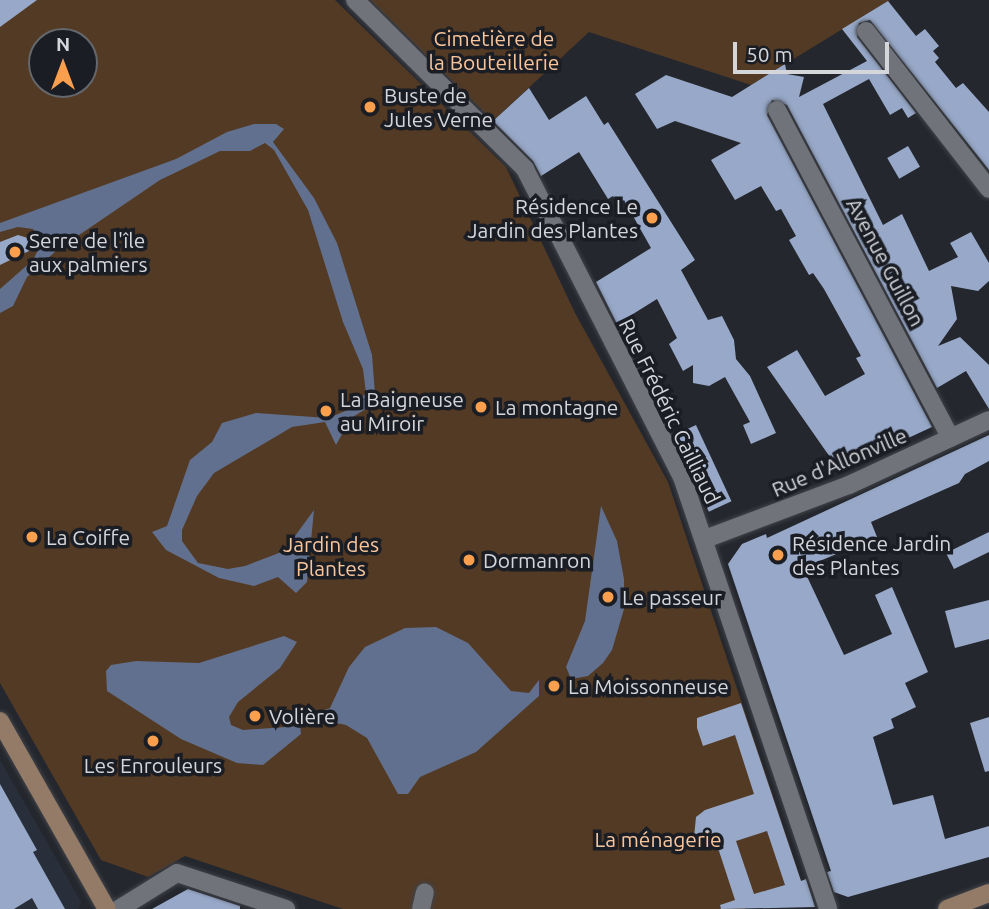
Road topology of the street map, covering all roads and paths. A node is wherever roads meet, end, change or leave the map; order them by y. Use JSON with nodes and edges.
{"nodes":[{"id":1,"x":355,"y":0,"type":"edge"},
{"id":2,"x":866,"y":31,"type":"dead end"},
{"id":3,"x":777,"y":110,"type":"dead end"},
{"id":4,"x":989,"y":189,"type":"edge"},
{"id":5,"x":989,"y":420,"type":"edge"},
{"id":6,"x":951,"y":438,"type":"junction"},
{"id":7,"x":705,"y":539,"type":"junction"},
{"id":8,"x":0,"y":721,"type":"edge"},
{"id":9,"x":989,"y":893,"type":"edge"},
{"id":10,"x":107,"y":909,"type":"edge"},
{"id":11,"x":119,"y":909,"type":"edge"},
{"id":12,"x":286,"y":909,"type":"edge"},
{"id":13,"x":828,"y":909,"type":"edge"},
{"id":14,"x":947,"y":909,"type":"edge"}],
"edges":[{"from":1,"to":7,"type":"street","name":"Rue Frédéric Cailliaud"},
{"from":2,"to":4,"type":"street"},
{"from":3,"to":6,"type":"street","name":"Avenue Guillon"},
{"from":5,"to":6,"type":"street","name":"Rue d'Allonville"},
{"from":6,"to":7,"type":"street","name":"Rue d'Allonville"},
{"from":7,"to":13,"type":"street","name":"Rue Frédéric Cailliaud"},
{"from":8,"to":10,"type":"main road"},
{"from":9,"to":14,"type":"main road"},
{"from":11,"to":12,"type":"street"}]}
